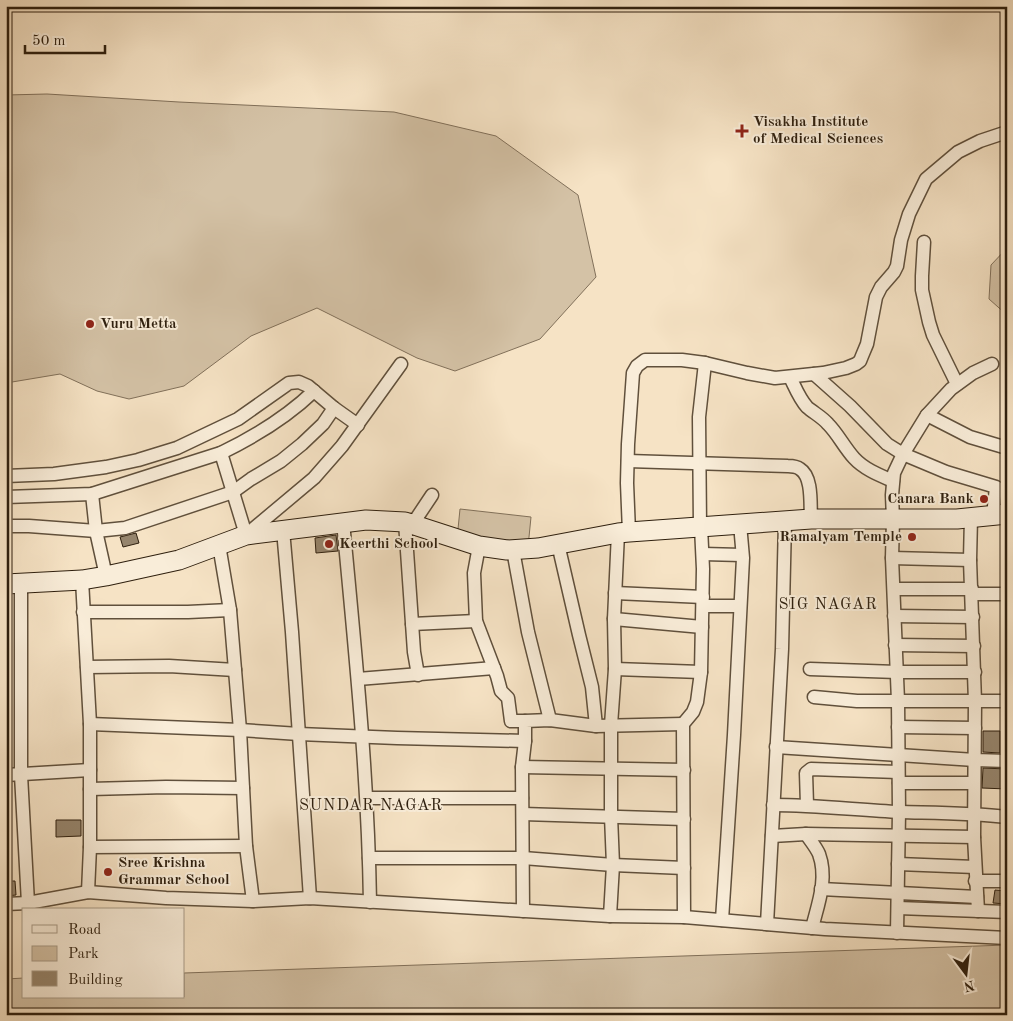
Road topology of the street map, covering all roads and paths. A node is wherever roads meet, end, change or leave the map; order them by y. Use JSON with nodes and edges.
{"nodes":[{"id":1,"x":1007,"y":132,"type":"edge"},
{"id":2,"x":924,"y":242,"type":"dead end"},
{"id":3,"x":705,"y":362,"type":"junction"},
{"id":4,"x":401,"y":364,"type":"dead end"},
{"id":5,"x":992,"y":364,"type":"dead end"},
{"id":6,"x":814,"y":374,"type":"junction"},
{"id":7,"x":790,"y":377,"type":"junction"},
{"id":8,"x":957,"y":384,"type":"junction"},
{"id":9,"x":314,"y":391,"type":"junction"},
{"id":10,"x":334,"y":408,"type":"junction"},
{"id":11,"x":927,"y":416,"type":"junction"},
{"id":12,"x":358,"y":425,"type":"junction"},
{"id":13,"x":1007,"y":448,"type":"edge"},
{"id":14,"x":221,"y":453,"type":"junction"},
{"id":15,"x":903,"y":454,"type":"junction"},
{"id":16,"x":628,"y":461,"type":"junction"},
{"id":17,"x":699,"y":463,"type":"junction"},
{"id":18,"x":6,"y":476,"type":"edge"},
{"id":19,"x":893,"y":481,"type":"junction"},
{"id":20,"x":233,"y":492,"type":"junction"},
{"id":21,"x":92,"y":494,"type":"junction"},
{"id":22,"x":432,"y":495,"type":"dead end"},
{"id":23,"x":6,"y":497,"type":"edge"},
{"id":24,"x":1000,"y":515,"type":"edge"},
{"id":25,"x":971,"y":517,"type":"junction"},
{"id":26,"x":811,"y":519,"type":"junction"},
{"id":27,"x":893,"y":519,"type":"junction"},
{"id":28,"x":785,"y":521,"type":"junction"},
{"id":29,"x":343,"y":522,"type":"junction"},
{"id":30,"x":405,"y":522,"type":"junction"},
{"id":31,"x":740,"y":524,"type":"junction"},
{"id":32,"x":6,"y":526,"type":"edge"},
{"id":33,"x":700,"y":527,"type":"junction"},
{"id":34,"x":283,"y":530,"type":"junction"},
{"id":35,"x":96,"y":531,"type":"junction"},
{"id":36,"x":623,"y":532,"type":"junction"},
{"id":37,"x":246,"y":535,"type":"junction"},
{"id":38,"x":558,"y":544,"type":"junction"},
{"id":39,"x":219,"y":545,"type":"junction"},
{"id":40,"x":479,"y":546,"type":"junction"},
{"id":41,"x":513,"y":550,"type":"junction"},
{"id":42,"x":703,"y":554,"type":"junction"},
{"id":43,"x":742,"y":555,"type":"junction"},
{"id":44,"x":892,"y":558,"type":"junction"},
{"id":45,"x":970,"y":560,"type":"junction"},
{"id":46,"x":106,"y":576,"type":"junction"},
{"id":47,"x":82,"y":580,"type":"junction"},
{"id":48,"x":13,"y":584,"type":"edge"},
{"id":49,"x":894,"y":589,"type":"junction"},
{"id":50,"x":972,"y":591,"type":"junction"},
{"id":51,"x":615,"y":593,"type":"junction"},
{"id":52,"x":1007,"y":594,"type":"edge"},
{"id":53,"x":703,"y":602,"type":"junction"},
{"id":54,"x":740,"y":606,"type":"junction"},
{"id":55,"x":230,"y":610,"type":"junction"},
{"id":56,"x":83,"y":612,"type":"junction"},
{"id":57,"x":894,"y":616,"type":"junction"},
{"id":58,"x":973,"y":617,"type":"junction"},
{"id":59,"x":614,"y":620,"type":"junction"},
{"id":60,"x":476,"y":621,"type":"junction"},
{"id":61,"x":412,"y":624,"type":"junction"},
{"id":62,"x":702,"y":627,"type":"junction"},
{"id":63,"x":895,"y":645,"type":"junction"},
{"id":64,"x":974,"y":646,"type":"junction"},
{"id":65,"x":87,"y":668,"type":"junction"},
{"id":66,"x":494,"y":668,"type":"junction"},
{"id":67,"x":615,"y":669,"type":"junction"},
{"id":68,"x":810,"y":669,"type":"dead end"},
{"id":69,"x":235,"y":670,"type":"junction"},
{"id":70,"x":701,"y":672,"type":"junction"},
{"id":71,"x":897,"y":672,"type":"junction"},
{"id":72,"x":975,"y":672,"type":"junction"},
{"id":73,"x":418,"y":675,"type":"junction"},
{"id":74,"x":358,"y":679,"type":"junction"},
{"id":75,"x":814,"y":697,"type":"dead end"},
{"id":76,"x":898,"y":701,"type":"junction"},
{"id":77,"x":1007,"y":701,"type":"edge"},
{"id":78,"x":975,"y":702,"type":"junction"},
{"id":79,"x":550,"y":720,"type":"junction"},
{"id":80,"x":525,"y":721,"type":"junction"},
{"id":81,"x":90,"y":724,"type":"junction"},
{"id":82,"x":683,"y":724,"type":"junction"},
{"id":83,"x":611,"y":725,"type":"junction"},
{"id":84,"x":596,"y":726,"type":"junction"},
{"id":85,"x":898,"y":727,"type":"junction"},
{"id":86,"x":975,"y":728,"type":"junction"},
{"id":87,"x":240,"y":730,"type":"junction"},
{"id":88,"x":299,"y":734,"type":"junction"},
{"id":89,"x":362,"y":736,"type":"junction"},
{"id":90,"x":525,"y":742,"type":"junction"},
{"id":91,"x":776,"y":747,"type":"junction"},
{"id":92,"x":898,"y":754,"type":"junction"},
{"id":93,"x":975,"y":760,"type":"junction"},
{"id":94,"x":1007,"y":760,"type":"edge"},
{"id":95,"x":522,"y":767,"type":"junction"},
{"id":96,"x":90,"y":770,"type":"junction"},
{"id":97,"x":610,"y":770,"type":"junction"},
{"id":98,"x":684,"y":770,"type":"junction"},
{"id":99,"x":22,"y":774,"type":"junction"},
{"id":100,"x":6,"y":775,"type":"edge"},
{"id":101,"x":898,"y":778,"type":"junction"},
{"id":102,"x":974,"y":783,"type":"junction"},
{"id":103,"x":243,"y":788,"type":"junction"},
{"id":104,"x":90,"y":790,"type":"junction"},
{"id":105,"x":367,"y":798,"type":"junction"},
{"id":106,"x":522,"y":798,"type":"junction"},
{"id":107,"x":774,"y":805,"type":"junction"},
{"id":108,"x":807,"y":805,"type":"junction"},
{"id":109,"x":899,"y":812,"type":"junction"},
{"id":110,"x":522,"y":814,"type":"junction"},
{"id":111,"x":974,"y":814,"type":"junction"},
{"id":112,"x":611,"y":816,"type":"junction"},
{"id":113,"x":1007,"y":816,"type":"edge"},
{"id":114,"x":684,"y":819,"type":"junction"},
{"id":115,"x":806,"y":834,"type":"junction"},
{"id":116,"x":772,"y":836,"type":"junction"},
{"id":117,"x":899,"y":836,"type":"junction"},
{"id":118,"x":974,"y":837,"type":"junction"},
{"id":119,"x":246,"y":846,"type":"junction"},
{"id":120,"x":90,"y":847,"type":"junction"},
{"id":121,"x":369,"y":858,"type":"junction"},
{"id":122,"x":523,"y":858,"type":"junction"},
{"id":123,"x":898,"y":864,"type":"junction"},
{"id":124,"x":613,"y":865,"type":"junction"},
{"id":125,"x":975,"y":866,"type":"junction"},
{"id":126,"x":684,"y":868,"type":"junction"},
{"id":127,"x":975,"y":881,"type":"junction"},
{"id":128,"x":1007,"y":882,"type":"edge"},
{"id":129,"x":821,"y":889,"type":"junction"},
{"id":130,"x":88,"y":892,"type":"junction"},
{"id":131,"x":898,"y":893,"type":"junction"},
{"id":132,"x":976,"y":897,"type":"junction"},
{"id":133,"x":310,"y":898,"type":"junction"},
{"id":134,"x":253,"y":901,"type":"junction"},
{"id":135,"x":370,"y":902,"type":"junction"},
{"id":136,"x":28,"y":903,"type":"junction"},
{"id":137,"x":6,"y":904,"type":"edge"},
{"id":138,"x":898,"y":908,"type":"junction"},
{"id":139,"x":523,"y":911,"type":"junction"},
{"id":140,"x":978,"y":911,"type":"junction"},
{"id":141,"x":1007,"y":912,"type":"edge"},
{"id":142,"x":610,"y":916,"type":"junction"},
{"id":143,"x":684,"y":917,"type":"junction"},
{"id":144,"x":722,"y":920,"type":"junction"},
{"id":145,"x":767,"y":924,"type":"junction"},
{"id":146,"x":812,"y":928,"type":"junction"},
{"id":147,"x":897,"y":933,"type":"junction"},
{"id":148,"x":1007,"y":938,"type":"edge"}],
"edges":[{"from":1,"to":6,"type":"street"},
{"from":2,"to":8,"type":"street"},
{"from":3,"to":7,"type":"street"},
{"from":3,"to":16,"type":"street"},
{"from":3,"to":17,"type":"street"},
{"from":4,"to":12,"type":"street"},
{"from":5,"to":8,"type":"street"},
{"from":6,"to":7,"type":"street"},
{"from":6,"to":15,"type":"street"},
{"from":7,"to":19,"type":"street"},
{"from":8,"to":11,"type":"street"},
{"from":9,"to":10,"type":"street"},
{"from":9,"to":14,"type":"street"},
{"from":9,"to":18,"type":"street"},
{"from":10,"to":12,"type":"street"},
{"from":10,"to":20,"type":"street"},
{"from":11,"to":13,"type":"street"},
{"from":11,"to":15,"type":"street"},
{"from":12,"to":37,"type":"street"},
{"from":14,"to":20,"type":"street"},
{"from":14,"to":21,"type":"street"},
{"from":15,"to":19,"type":"street"},
{"from":15,"to":24,"type":"street"},
{"from":16,"to":17,"type":"street"},
{"from":16,"to":36,"type":"street"},
{"from":17,"to":26,"type":"street"},
{"from":17,"to":33,"type":"street"},
{"from":19,"to":27,"type":"street"},
{"from":20,"to":35,"type":"street"},
{"from":20,"to":37,"type":"street"},
{"from":21,"to":23,"type":"street"},
{"from":21,"to":35,"type":"street"},
{"from":22,"to":30,"type":"street"},
{"from":24,"to":25,"type":"street"},
{"from":25,"to":27,"type":"street"},
{"from":25,"to":45,"type":"street"},
{"from":26,"to":27,"type":"street"},
{"from":26,"to":28,"type":"street"},
{"from":27,"to":44,"type":"street"},
{"from":28,"to":31,"type":"street"},
{"from":28,"to":91,"type":"street"},
{"from":29,"to":30,"type":"street"},
{"from":29,"to":34,"type":"street"},
{"from":29,"to":74,"type":"street"},
{"from":30,"to":40,"type":"street"},
{"from":30,"to":61,"type":"street"},
{"from":31,"to":33,"type":"street"},
{"from":31,"to":43,"type":"street"},
{"from":32,"to":35,"type":"street"},
{"from":33,"to":36,"type":"street"},
{"from":33,"to":42,"type":"street"},
{"from":34,"to":37,"type":"street"},
{"from":34,"to":88,"type":"street"},
{"from":35,"to":46,"type":"street"},
{"from":36,"to":38,"type":"street"},
{"from":36,"to":51,"type":"street"},
{"from":37,"to":39,"type":"street"},
{"from":38,"to":41,"type":"street"},
{"from":38,"to":84,"type":"street"},
{"from":39,"to":46,"type":"street"},
{"from":39,"to":55,"type":"street"},
{"from":40,"to":41,"type":"street"},
{"from":40,"to":60,"type":"street"},
{"from":41,"to":79,"type":"street"},
{"from":42,"to":43,"type":"street"},
{"from":42,"to":53,"type":"street"},
{"from":43,"to":54,"type":"street"},
{"from":44,"to":45,"type":"street"},
{"from":44,"to":49,"type":"street"},
{"from":45,"to":50,"type":"street"},
{"from":46,"to":47,"type":"street"},
{"from":47,"to":48,"type":"street"},
{"from":47,"to":56,"type":"street"},
{"from":48,"to":99,"type":"street"},
{"from":49,"to":50,"type":"street"},
{"from":49,"to":57,"type":"street"},
{"from":50,"to":52,"type":"street"},
{"from":50,"to":58,"type":"street"},
{"from":51,"to":53,"type":"street"},
{"from":51,"to":59,"type":"street"},
{"from":53,"to":54,"type":"street"},
{"from":53,"to":62,"type":"street"},
{"from":54,"to":144,"type":"street"},
{"from":55,"to":56,"type":"street"},
{"from":55,"to":69,"type":"street"},
{"from":56,"to":65,"type":"street"},
{"from":57,"to":58,"type":"street"},
{"from":57,"to":63,"type":"street"},
{"from":58,"to":64,"type":"street"},
{"from":59,"to":62,"type":"street"},
{"from":59,"to":67,"type":"street"},
{"from":60,"to":61,"type":"street"},
{"from":60,"to":66,"type":"street"},
{"from":61,"to":73,"type":"street"},
{"from":62,"to":70,"type":"street"},
{"from":63,"to":64,"type":"street"},
{"from":63,"to":71,"type":"street"},
{"from":64,"to":72,"type":"street"},
{"from":65,"to":69,"type":"street"},
{"from":65,"to":81,"type":"street"},
{"from":66,"to":73,"type":"street"},
{"from":66,"to":80,"type":"street"},
{"from":67,"to":70,"type":"street"},
{"from":67,"to":83,"type":"street"},
{"from":68,"to":71,"type":"street"},
{"from":69,"to":87,"type":"street"},
{"from":70,"to":82,"type":"street"},
{"from":71,"to":72,"type":"street"},
{"from":71,"to":76,"type":"street"},
{"from":72,"to":78,"type":"street"},
{"from":73,"to":74,"type":"street"},
{"from":74,"to":89,"type":"street"},
{"from":75,"to":76,"type":"street"},
{"from":76,"to":78,"type":"street"},
{"from":76,"to":85,"type":"street"},
{"from":77,"to":78,"type":"street"},
{"from":78,"to":86,"type":"street"},
{"from":79,"to":80,"type":"street"},
{"from":79,"to":84,"type":"street"},
{"from":80,"to":90,"type":"street"},
{"from":81,"to":87,"type":"street"},
{"from":81,"to":96,"type":"street"},
{"from":82,"to":83,"type":"street"},
{"from":82,"to":98,"type":"street"},
{"from":83,"to":84,"type":"street"},
{"from":83,"to":97,"type":"street"},
{"from":85,"to":86,"type":"street"},
{"from":85,"to":92,"type":"street"},
{"from":86,"to":93,"type":"street"},
{"from":87,"to":88,"type":"street"},
{"from":87,"to":103,"type":"street"},
{"from":88,"to":89,"type":"street"},
{"from":88,"to":133,"type":"street"},
{"from":89,"to":90,"type":"street"},
{"from":89,"to":105,"type":"street"},
{"from":90,"to":95,"type":"street"},
{"from":91,"to":92,"type":"street"},
{"from":91,"to":107,"type":"street"},
{"from":92,"to":93,"type":"street"},
{"from":92,"to":101,"type":"street"},
{"from":93,"to":94,"type":"street"},
{"from":93,"to":102,"type":"street"},
{"from":95,"to":97,"type":"street"},
{"from":95,"to":106,"type":"street"},
{"from":96,"to":99,"type":"street"},
{"from":96,"to":104,"type":"street"},
{"from":97,"to":98,"type":"street"},
{"from":97,"to":112,"type":"street"},
{"from":98,"to":114,"type":"street"},
{"from":99,"to":100,"type":"street"},
{"from":99,"to":136,"type":"street"},
{"from":101,"to":102,"type":"street"},
{"from":101,"to":108,"type":"street"},
{"from":101,"to":109,"type":"street"},
{"from":102,"to":111,"type":"street"},
{"from":103,"to":104,"type":"street"},
{"from":103,"to":119,"type":"street"},
{"from":104,"to":120,"type":"street"},
{"from":105,"to":106,"type":"street"},
{"from":105,"to":121,"type":"street"},
{"from":106,"to":110,"type":"street"},
{"from":107,"to":108,"type":"street"},
{"from":107,"to":116,"type":"street"},
{"from":108,"to":109,"type":"street"},
{"from":109,"to":111,"type":"street"},
{"from":109,"to":117,"type":"street"},
{"from":110,"to":112,"type":"street"},
{"from":110,"to":122,"type":"street"},
{"from":111,"to":113,"type":"street"},
{"from":111,"to":118,"type":"street"},
{"from":112,"to":114,"type":"street"},
{"from":112,"to":124,"type":"street"},
{"from":114,"to":126,"type":"street"},
{"from":115,"to":116,"type":"street"},
{"from":115,"to":117,"type":"street"},
{"from":115,"to":129,"type":"street"},
{"from":116,"to":145,"type":"street"},
{"from":117,"to":118,"type":"street"},
{"from":117,"to":123,"type":"street"},
{"from":118,"to":125,"type":"street"},
{"from":119,"to":120,"type":"street"},
{"from":119,"to":134,"type":"street"},
{"from":120,"to":130,"type":"street"},
{"from":121,"to":122,"type":"street"},
{"from":121,"to":135,"type":"street"},
{"from":122,"to":124,"type":"street"},
{"from":122,"to":139,"type":"street"},
{"from":123,"to":125,"type":"street"},
{"from":123,"to":131,"type":"street"},
{"from":124,"to":126,"type":"street"},
{"from":124,"to":142,"type":"street"},
{"from":125,"to":127,"type":"street"},
{"from":126,"to":143,"type":"street"},
{"from":127,"to":128,"type":"street"},
{"from":127,"to":132,"type":"street"},
{"from":129,"to":131,"type":"street"},
{"from":129,"to":146,"type":"street"},
{"from":130,"to":134,"type":"street"},
{"from":130,"to":136,"type":"street"},
{"from":131,"to":132,"type":"street"},
{"from":131,"to":138,"type":"street"},
{"from":132,"to":140,"type":"street"},
{"from":133,"to":134,"type":"street"},
{"from":133,"to":135,"type":"street"},
{"from":135,"to":139,"type":"street"},
{"from":136,"to":137,"type":"street"},
{"from":138,"to":140,"type":"street"},
{"from":138,"to":147,"type":"street"},
{"from":139,"to":142,"type":"street"},
{"from":140,"to":141,"type":"street"},
{"from":142,"to":143,"type":"street"},
{"from":143,"to":144,"type":"street"},
{"from":144,"to":145,"type":"street"},
{"from":145,"to":146,"type":"street"},
{"from":146,"to":147,"type":"street"},
{"from":147,"to":148,"type":"street"}]}
